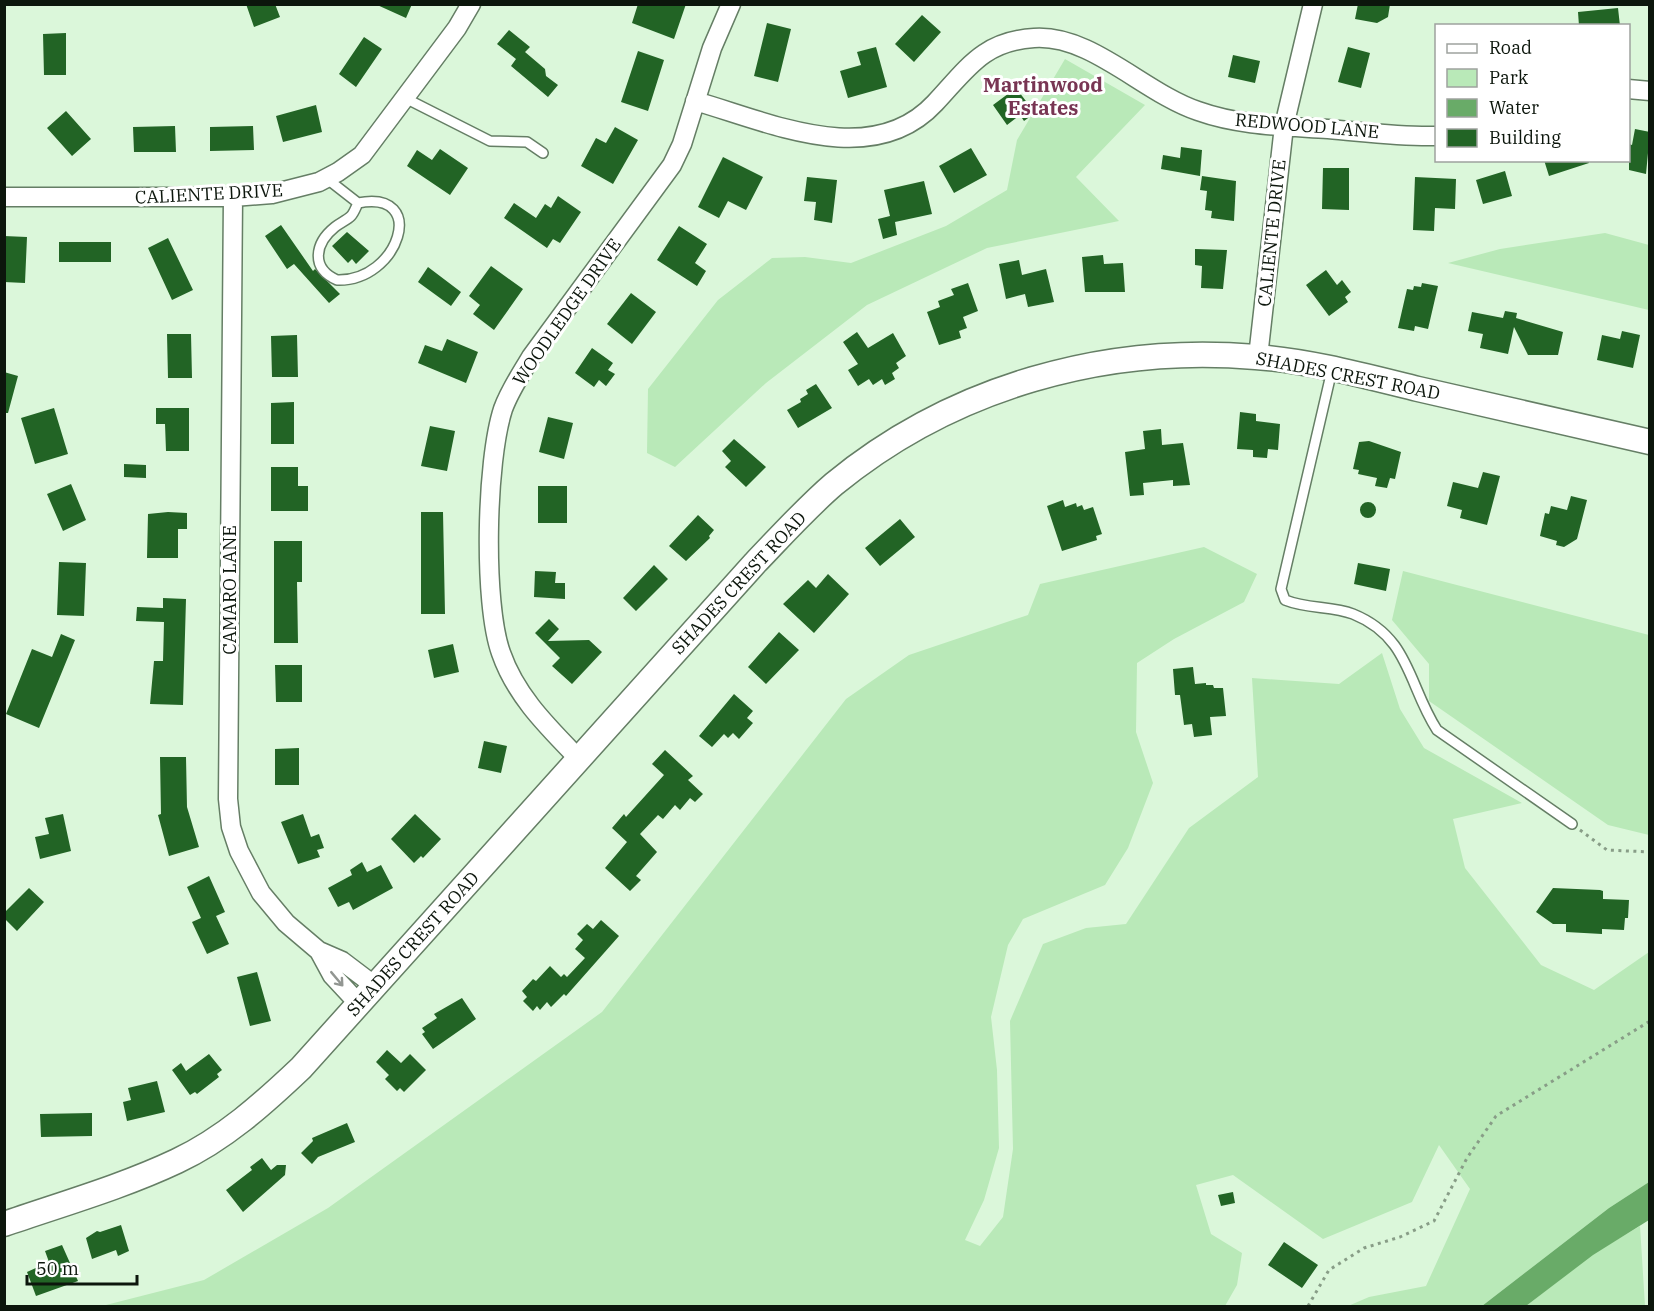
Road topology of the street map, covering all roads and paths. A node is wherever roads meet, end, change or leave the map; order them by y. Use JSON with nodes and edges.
{"nodes":[{"id":1,"x":471,"y":4,"type":"edge"},
{"id":2,"x":731,"y":4,"type":"edge"},
{"id":3,"x":1313,"y":4,"type":"edge"},
{"id":4,"x":1630,"y":89,"type":"edge"},
{"id":5,"x":1650,"y":91,"type":"edge"},
{"id":6,"x":405,"y":98,"type":"junction"},
{"id":7,"x":695,"y":101,"type":"junction"},
{"id":8,"x":1284,"y":126,"type":"junction"},
{"id":9,"x":1435,"y":136,"type":"edge"},
{"id":10,"x":543,"y":153,"type":"dead end"},
{"id":11,"x":326,"y":178,"type":"junction"},
{"id":12,"x":4,"y":197,"type":"edge"},
{"id":13,"x":233,"y":197,"type":"junction"},
{"id":14,"x":358,"y":203,"type":"junction"},
{"id":15,"x":1258,"y":357,"type":"junction"},
{"id":16,"x":1332,"y":370,"type":"junction"},
{"id":17,"x":1650,"y":442,"type":"edge"},
{"id":18,"x":579,"y":758,"type":"junction"},
{"id":19,"x":1572,"y":825,"type":"joint"},
{"id":20,"x":1650,"y":852,"type":"edge"},
{"id":21,"x":319,"y":951,"type":"junction"},
{"id":22,"x":375,"y":986,"type":"junction"},
{"id":23,"x":359,"y":1004,"type":"junction"},
{"id":24,"x":1650,"y":1021,"type":"edge"},
{"id":25,"x":4,"y":1224,"type":"edge"},
{"id":26,"x":1308,"y":1306,"type":"edge"}],
"edges":[{"from":1,"to":6,"type":"street","name":"CALIENTE DRIVE"},
{"from":2,"to":7,"type":"street","name":"WOODLEDGE DRIVE"},
{"from":3,"to":8,"type":"street","name":"CALIENTE DRIVE"},
{"from":4,"to":5,"type":"street"},
{"from":6,"to":10,"type":"lane"},
{"from":6,"to":11,"type":"street","name":"CALIENTE DRIVE"},
{"from":7,"to":8,"type":"street","name":"REDWOOD LANE"},
{"from":7,"to":18,"type":"street","name":"WOODLEDGE DRIVE"},
{"from":8,"to":9,"type":"street","name":"REDWOOD LANE"},
{"from":8,"to":15,"type":"street","name":"CALIENTE DRIVE"},
{"from":11,"to":13,"type":"street","name":"CALIENTE DRIVE"},
{"from":11,"to":14,"type":"lane"},
{"from":12,"to":13,"type":"street","name":"CALIENTE DRIVE"},
{"from":13,"to":21,"type":"street","name":"CAMARO LANE"},
{"from":14,"to":14,"type":"lane"},
{"from":15,"to":16,"type":"street","name":"SHADES CREST ROAD"},
{"from":15,"to":18,"type":"street","name":"SHADES CREST ROAD"},
{"from":16,"to":17,"type":"street","name":"SHADES CREST ROAD"},
{"from":16,"to":19,"type":"lane"},
{"from":18,"to":22,"type":"street","name":"SHADES CREST ROAD"},
{"from":19,"to":20,"type":"path"},
{"from":21,"to":22,"type":"street","name":"CAMARO LANE"},
{"from":21,"to":23,"type":"street","name":"CAMARO LANE","one_way":true},
{"from":22,"to":23,"type":"street","name":"SHADES CREST ROAD"},
{"from":23,"to":25,"type":"street","name":"SHADES CREST ROAD"},
{"from":24,"to":26,"type":"path"}]}
